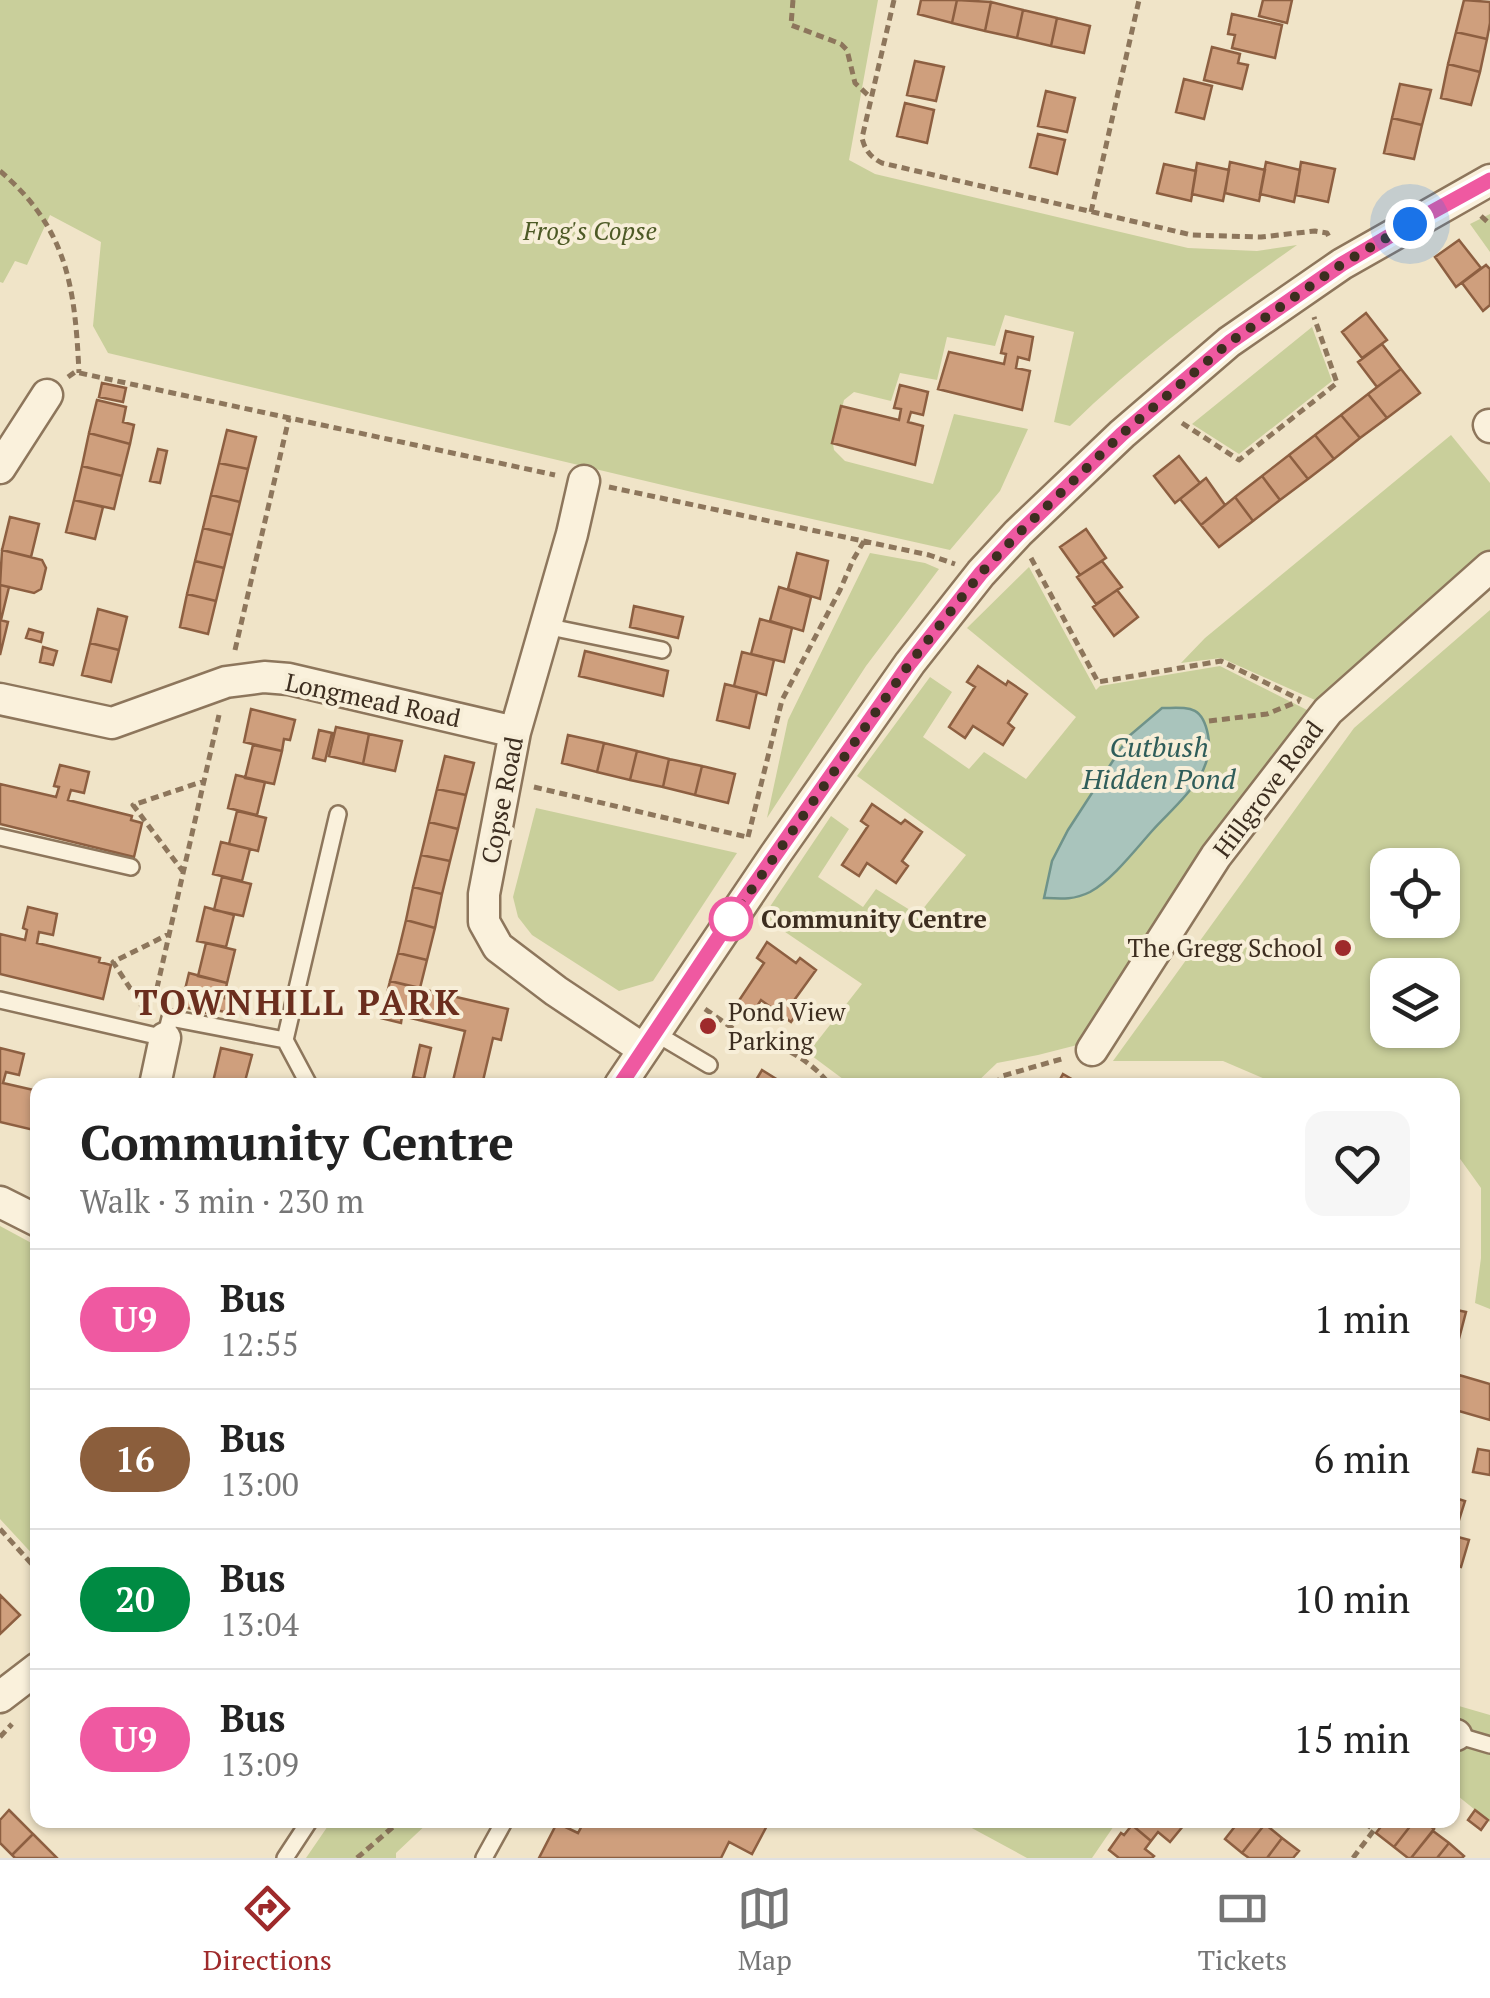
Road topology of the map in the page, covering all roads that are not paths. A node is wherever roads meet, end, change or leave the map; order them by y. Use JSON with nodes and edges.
{"nodes":[{"id":1,"x":1490,"y":180,"type":"edge"},
{"id":2,"x":48,"y":395,"type":"road end"},
{"id":3,"x":0,"y":468,"type":"edge"},
{"id":4,"x":584,"y":481,"type":"road end"},
{"id":5,"x":1490,"y":567,"type":"edge"},
{"id":6,"x":545,"y":626,"type":"junction"},
{"id":7,"x":662,"y":650,"type":"dead end"},
{"id":8,"x":0,"y":700,"type":"edge"},
{"id":9,"x":515,"y":732,"type":"junction"},
{"id":10,"x":338,"y":814,"type":"dead end"},
{"id":11,"x":0,"y":837,"type":"edge"},
{"id":12,"x":131,"y":867,"type":"dead end"},
{"id":13,"x":0,"y":1000,"type":"edge"},
{"id":14,"x":165,"y":1038,"type":"junction"},
{"id":15,"x":285,"y":1040,"type":"junction"},
{"id":16,"x":649,"y":1041,"type":"junction"},
{"id":17,"x":1092,"y":1050,"type":"road end"},
{"id":18,"x":708,"y":1065,"type":"dead end"},
{"id":19,"x":156,"y":1078,"type":"edge"},
{"id":20,"x":305,"y":1078,"type":"edge"},
{"id":21,"x":625,"y":1078,"type":"edge"},
{"id":22,"x":0,"y":1202,"type":"edge"},
{"id":23,"x":30,"y":1217,"type":"edge"},
{"id":24,"x":30,"y":1674,"type":"edge"},
{"id":25,"x":0,"y":1698,"type":"edge"},
{"id":26,"x":1460,"y":1736,"type":"edge"},
{"id":27,"x":1490,"y":1745,"type":"edge"},
{"id":28,"x":305,"y":1828,"type":"edge"},
{"id":29,"x":501,"y":1828,"type":"edge"},
{"id":30,"x":285,"y":1858,"type":"edge"},
{"id":31,"x":484,"y":1858,"type":"edge"}],
"edges":[{"from":1,"to":16,"type":"street"},
{"from":2,"to":3,"type":"street"},
{"from":4,"to":6,"type":"street","name":"Copse Road"},
{"from":5,"to":17,"type":"street","name":"Hillgrove Road"},
{"from":6,"to":7,"type":"lane"},
{"from":6,"to":9,"type":"street","name":"Copse Road"},
{"from":8,"to":9,"type":"street","name":"Longmead Road"},
{"from":9,"to":16,"type":"street","name":"Copse Road"},
{"from":10,"to":15,"type":"lane"},
{"from":11,"to":12,"type":"lane"},
{"from":13,"to":14,"type":"lane"},
{"from":14,"to":15,"type":"lane"},
{"from":14,"to":19,"type":"street"},
{"from":15,"to":20,"type":"lane"},
{"from":16,"to":18,"type":"lane"},
{"from":16,"to":21,"type":"street"},
{"from":22,"to":23,"type":"street"},
{"from":24,"to":25,"type":"street"},
{"from":26,"to":27,"type":"lane"},
{"from":28,"to":30,"type":"lane"},
{"from":29,"to":31,"type":"lane"}]}
